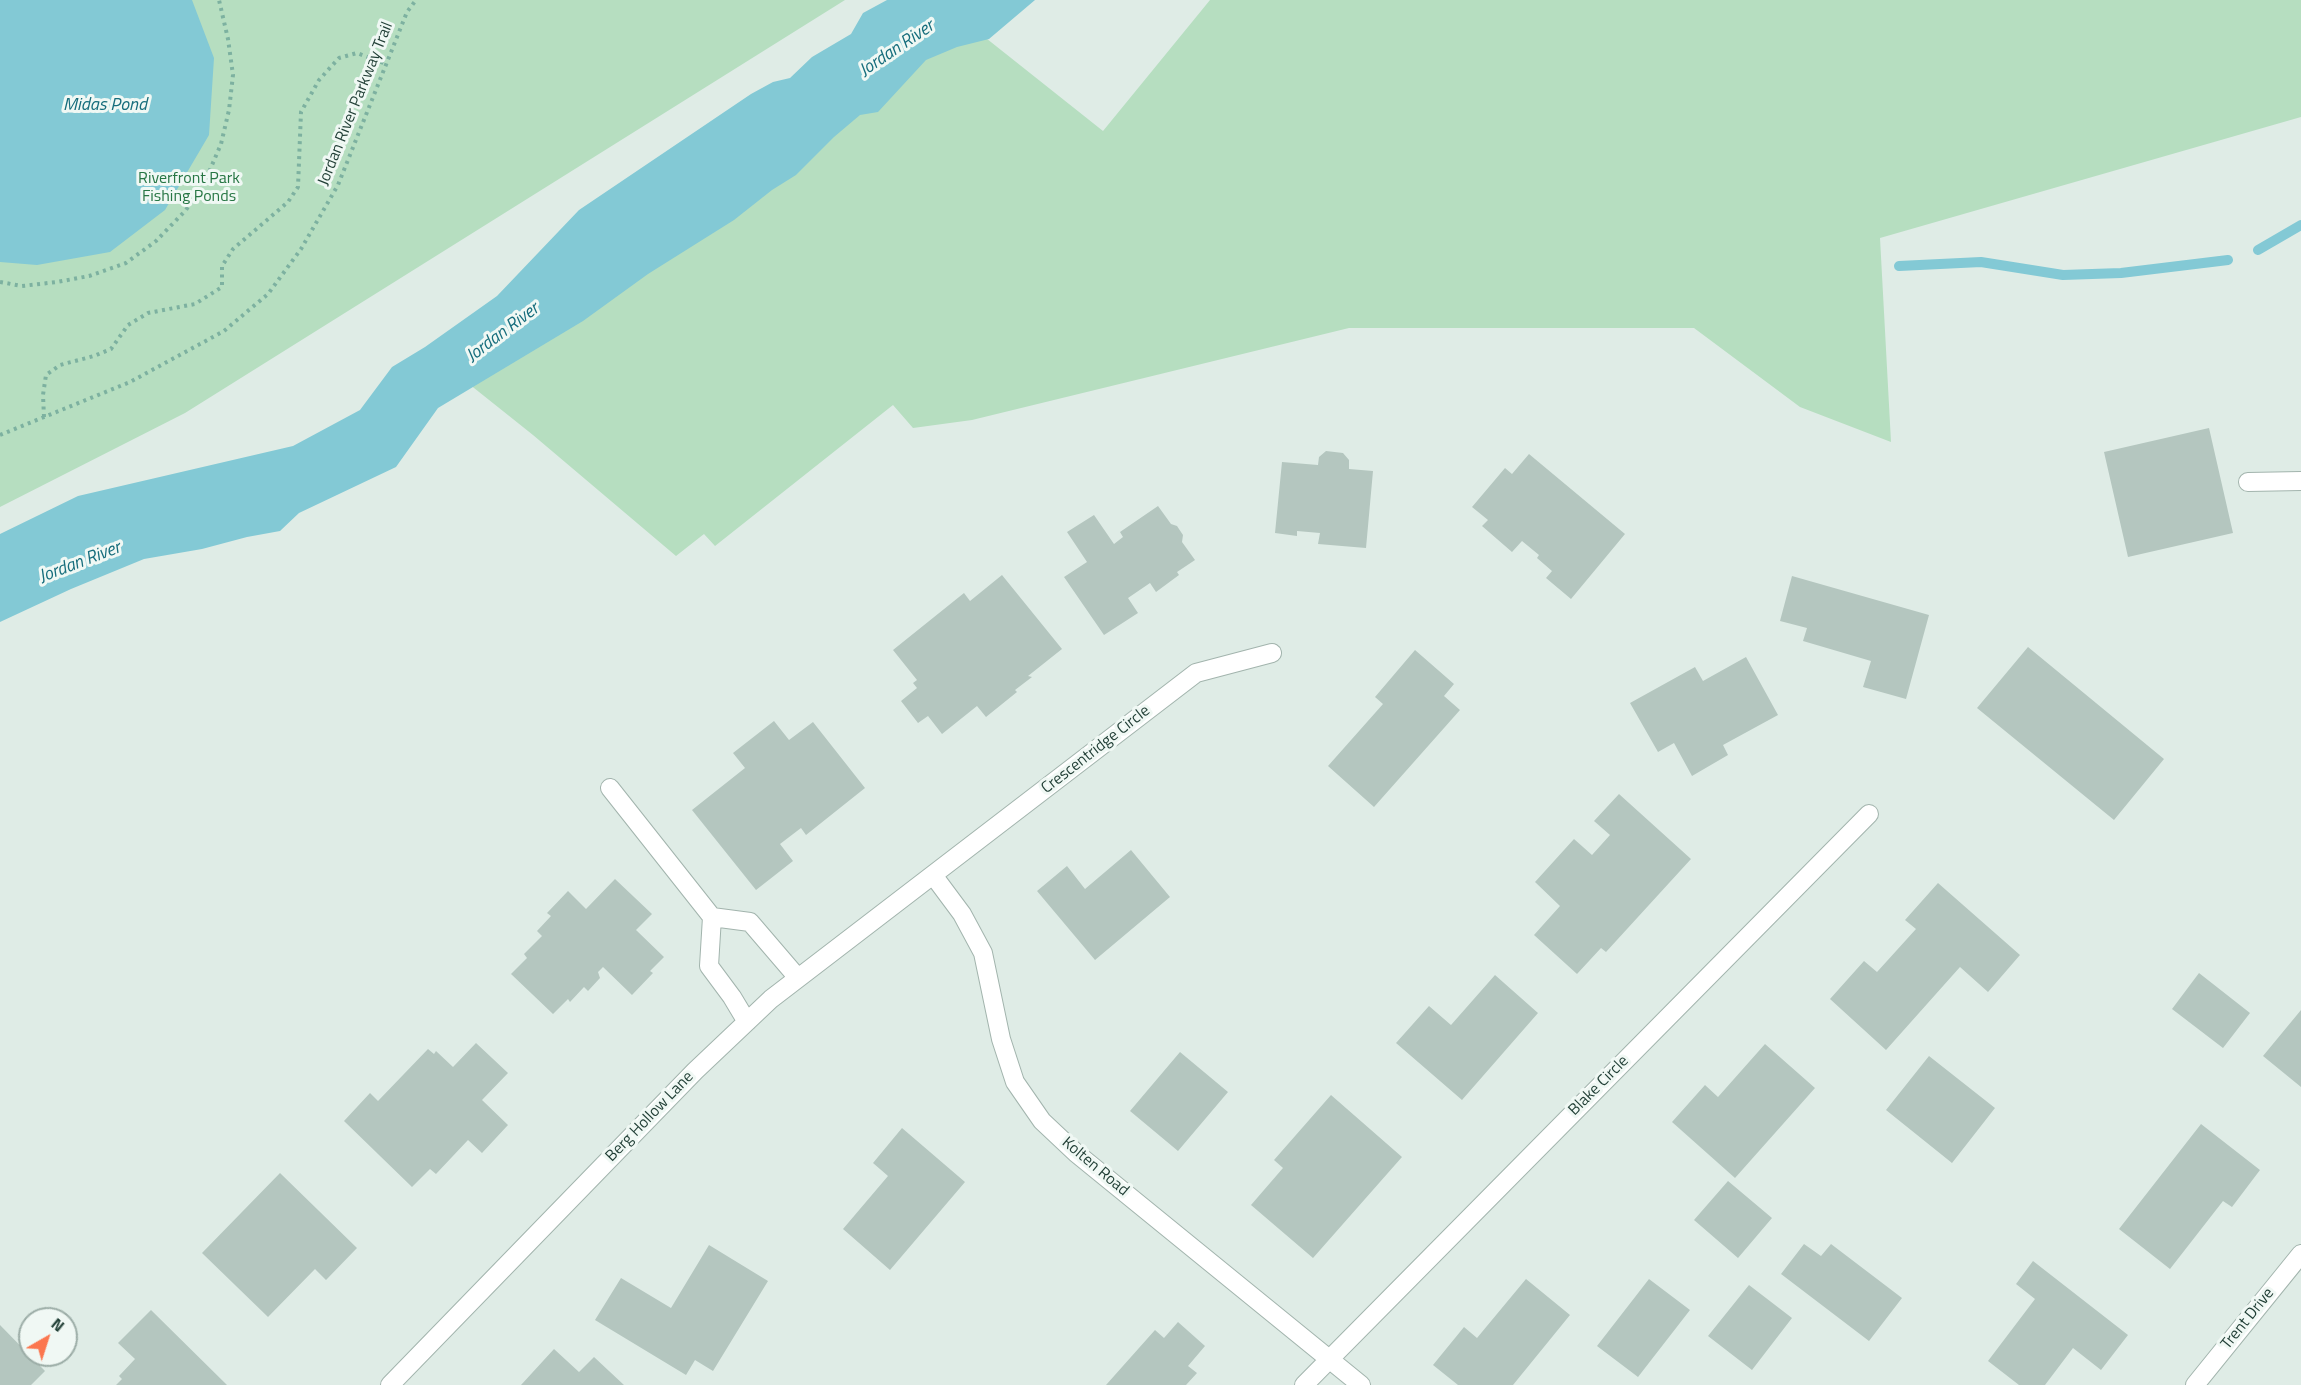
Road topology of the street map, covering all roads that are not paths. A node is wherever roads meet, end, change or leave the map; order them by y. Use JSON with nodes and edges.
{"nodes":[{"id":1,"x":2301,"y":481,"type":"edge"},
{"id":2,"x":2248,"y":482,"type":"dead end"},
{"id":3,"x":1272,"y":653,"type":"dead end"},
{"id":4,"x":610,"y":788,"type":"dead end"},
{"id":5,"x":1869,"y":814,"type":"dead end"},
{"id":6,"x":933,"y":875,"type":"junction"},
{"id":7,"x":712,"y":917,"type":"junction"},
{"id":8,"x":798,"y":978,"type":"junction"},
{"id":9,"x":747,"y":1022,"type":"junction"},
{"id":10,"x":2301,"y":1254,"type":"edge"},
{"id":11,"x":1329,"y":1359,"type":"junction"},
{"id":12,"x":390,"y":1385,"type":"edge"},
{"id":13,"x":1304,"y":1385,"type":"edge"},
{"id":14,"x":1361,"y":1385,"type":"edge"},
{"id":15,"x":2194,"y":1385,"type":"edge"}],
"edges":[{"from":1,"to":2,"type":"street"},
{"from":3,"to":6,"type":"street","name":"Crescentridge Circle"},
{"from":4,"to":7,"type":"street"},
{"from":5,"to":11,"type":"street","name":"Blake Circle"},
{"from":6,"to":8,"type":"street","name":"Berg Hollow Lane"},
{"from":6,"to":11,"type":"street","name":"Kolten Road"},
{"from":7,"to":8,"type":"street"},
{"from":7,"to":9,"type":"street"},
{"from":8,"to":9,"type":"street","name":"Berg Hollow Lane"},
{"from":9,"to":12,"type":"street","name":"Berg Hollow Lane"},
{"from":10,"to":15,"type":"street","name":"Trent Drive"},
{"from":11,"to":13,"type":"street","name":"Blake Circle"},
{"from":11,"to":14,"type":"street","name":"Kolten Road"}]}
